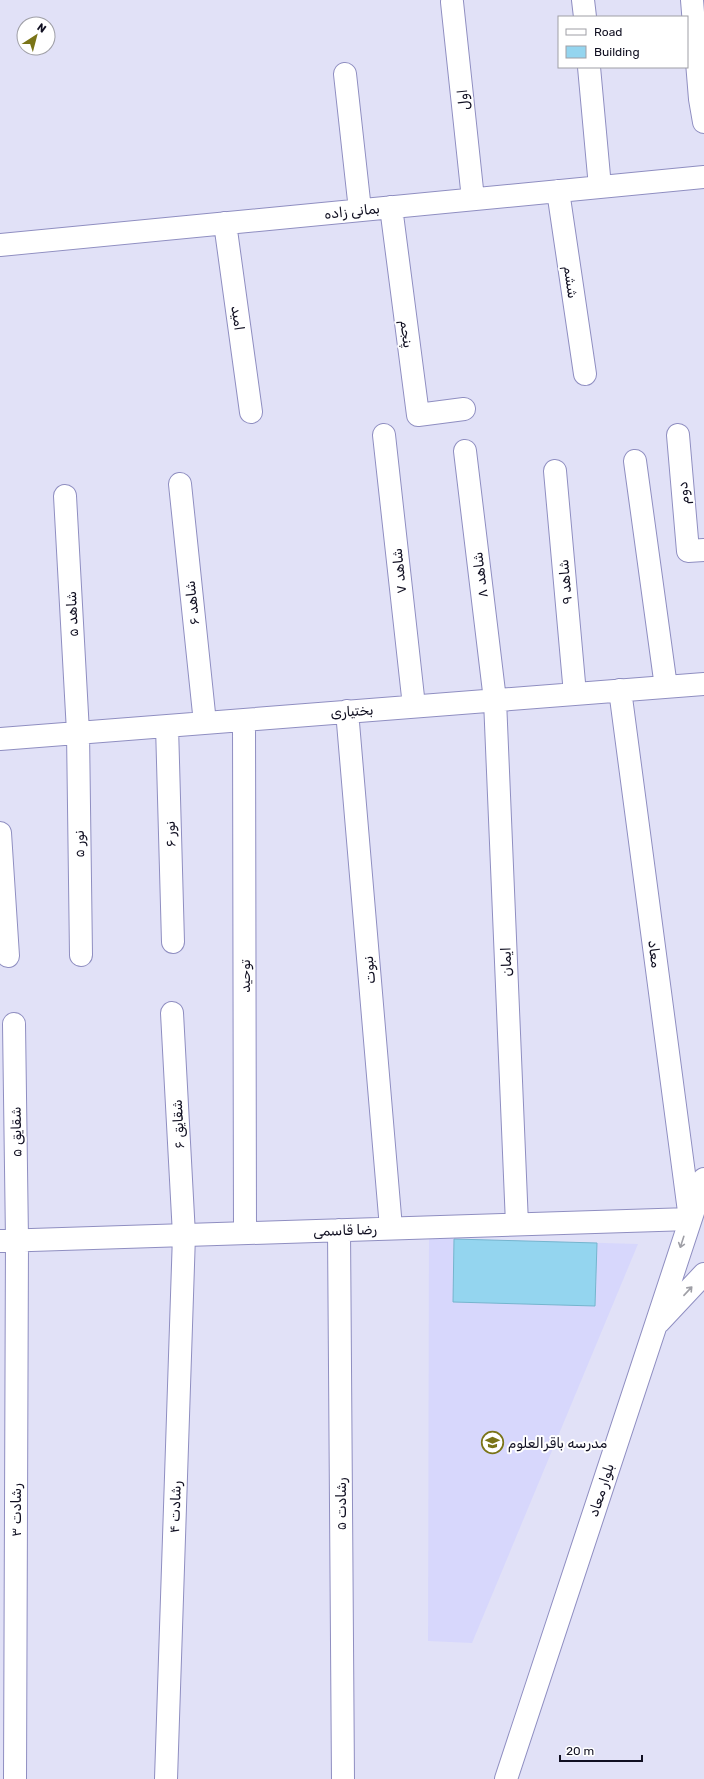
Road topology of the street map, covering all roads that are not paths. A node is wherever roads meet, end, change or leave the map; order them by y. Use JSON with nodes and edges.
{"nodes":[{"id":1,"x":583,"y":0,"type":"edge"},
{"id":2,"x":692,"y":0,"type":"edge"},
{"id":3,"x":452,"y":2,"type":"dead end"},
{"id":4,"x":585,"y":16,"type":"edge"},
{"id":5,"x":590,"y":68,"type":"edge"},
{"id":6,"x":346,"y":74,"type":"dead end"},
{"id":7,"x":704,"y":122,"type":"edge"},
{"id":8,"x":704,"y":177,"type":"edge"},
{"id":9,"x":600,"y":187,"type":"junction"},
{"id":10,"x":558,"y":191,"type":"junction"},
{"id":11,"x":473,"y":199,"type":"junction"},
{"id":12,"x":391,"y":207,"type":"junction"},
{"id":13,"x":360,"y":210,"type":"junction"},
{"id":14,"x":225,"y":223,"type":"junction"},
{"id":15,"x":0,"y":245,"type":"edge"},
{"id":16,"x":584,"y":374,"type":"dead end"},
{"id":17,"x":464,"y":409,"type":"dead end"},
{"id":18,"x":251,"y":412,"type":"dead end"},
{"id":19,"x":384,"y":435,"type":"dead end"},
{"id":20,"x":678,"y":436,"type":"dead end"},
{"id":21,"x":466,"y":451,"type":"dead end"},
{"id":22,"x":635,"y":461,"type":"dead end"},
{"id":23,"x":555,"y":471,"type":"dead end"},
{"id":24,"x":180,"y":484,"type":"dead end"},
{"id":25,"x":65,"y":496,"type":"dead end"},
{"id":26,"x":696,"y":550,"type":"edge"},
{"id":27,"x":704,"y":684,"type":"edge"},
{"id":28,"x":666,"y":687,"type":"junction"},
{"id":29,"x":620,"y":690,"type":"junction"},
{"id":30,"x":575,"y":694,"type":"junction"},
{"id":31,"x":495,"y":700,"type":"junction"},
{"id":32,"x":414,"y":706,"type":"junction"},
{"id":33,"x":347,"y":712,"type":"junction"},
{"id":34,"x":244,"y":720,"type":"junction"},
{"id":35,"x":205,"y":723,"type":"junction"},
{"id":36,"x":167,"y":726,"type":"junction"},
{"id":37,"x":78,"y":732,"type":"junction"},
{"id":38,"x":0,"y":739,"type":"edge"},
{"id":39,"x":0,"y":833,"type":"edge"},
{"id":40,"x":172,"y":942,"type":"dead end"},
{"id":41,"x":81,"y":955,"type":"dead end"},
{"id":42,"x":8,"y":956,"type":"dead end"},
{"id":43,"x":172,"y":1014,"type":"dead end"},
{"id":44,"x":14,"y":1024,"type":"dead end"},
{"id":45,"x":704,"y":1179,"type":"edge"},
{"id":46,"x":690,"y":1219,"type":"junction"},
{"id":47,"x":517,"y":1224,"type":"junction"},
{"id":48,"x":391,"y":1228,"type":"junction"},
{"id":49,"x":339,"y":1230,"type":"junction"},
{"id":50,"x":245,"y":1233,"type":"junction"},
{"id":51,"x":184,"y":1235,"type":"junction"},
{"id":52,"x":9,"y":1240,"type":"edge"},
{"id":53,"x":704,"y":1274,"type":"edge"},
{"id":54,"x":654,"y":1328,"type":"junction"},
{"id":55,"x":15,"y":1779,"type":"edge"},
{"id":56,"x":166,"y":1779,"type":"edge"},
{"id":57,"x":343,"y":1779,"type":"edge"},
{"id":58,"x":506,"y":1779,"type":"edge"}],
"edges":[{"from":1,"to":4,"type":"street"},
{"from":2,"to":7,"type":"street"},
{"from":3,"to":11,"type":"street","name":"اول"},
{"from":5,"to":9,"type":"street"},
{"from":6,"to":13,"type":"street"},
{"from":8,"to":9,"type":"street","name":"بمانی زاده"},
{"from":9,"to":10,"type":"street","name":"بمانی زاده"},
{"from":10,"to":11,"type":"street","name":"بمانی زاده"},
{"from":10,"to":16,"type":"street","name":"ششم"},
{"from":11,"to":12,"type":"street","name":"بمانی زاده"},
{"from":12,"to":13,"type":"street","name":"بمانی زاده"},
{"from":12,"to":17,"type":"street","name":"پنجم"},
{"from":13,"to":14,"type":"street","name":"بمانی زاده"},
{"from":14,"to":15,"type":"street","name":"بمانی زاده"},
{"from":14,"to":18,"type":"street","name":"امید"},
{"from":19,"to":32,"type":"street","name":"شاهد ۷"},
{"from":20,"to":26,"type":"street","name":"دوم"},
{"from":21,"to":31,"type":"street","name":"شاهد ۸"},
{"from":22,"to":28,"type":"street"},
{"from":23,"to":30,"type":"street","name":"شاهد ۹"},
{"from":24,"to":35,"type":"street","name":"شاهد ۶"},
{"from":25,"to":37,"type":"street","name":"شاهد ۵"},
{"from":27,"to":28,"type":"street","name":"بختیاری"},
{"from":28,"to":29,"type":"street","name":"بختیاری"},
{"from":29,"to":30,"type":"street","name":"بختیاری"},
{"from":29,"to":46,"type":"street","name":"معاد"},
{"from":30,"to":31,"type":"street","name":"بختیاری"},
{"from":31,"to":32,"type":"street","name":"بختیاری"},
{"from":31,"to":47,"type":"street","name":"ایمان"},
{"from":32,"to":33,"type":"street","name":"بختیاری"},
{"from":33,"to":34,"type":"street","name":"بختیاری"},
{"from":33,"to":48,"type":"street","name":"نبوت"},
{"from":34,"to":35,"type":"street","name":"بختیاری"},
{"from":34,"to":50,"type":"street","name":"توحید"},
{"from":35,"to":36,"type":"street","name":"بختیاری"},
{"from":36,"to":37,"type":"street","name":"بختیاری"},
{"from":36,"to":40,"type":"street","name":"نور ۶"},
{"from":37,"to":38,"type":"street","name":"بختیاری"},
{"from":37,"to":41,"type":"street","name":"نور ۵"},
{"from":39,"to":42,"type":"street"},
{"from":43,"to":51,"type":"street","name":"شقایق ۶"},
{"from":44,"to":52,"type":"street","name":"شقایق ۵"},
{"from":45,"to":46,"type":"street","name":"بلوار معاد"},
{"from":46,"to":47,"type":"street","name":"رضا قاسمی"},
{"from":46,"to":54,"type":"street","name":"بلوار معاد","one_way":true},
{"from":47,"to":48,"type":"street","name":"رضا قاسمی"},
{"from":48,"to":49,"type":"street","name":"رضا قاسمی"},
{"from":49,"to":50,"type":"street","name":"رضا قاسمی"},
{"from":49,"to":57,"type":"street","name":"رشادت ۵"},
{"from":50,"to":51,"type":"street","name":"رضا قاسمی"},
{"from":51,"to":52,"type":"street","name":"رضا قاسمی"},
{"from":51,"to":56,"type":"street","name":"رشادت ۴"},
{"from":52,"to":55,"type":"street","name":"رشادت ۳"},
{"from":54,"to":53,"type":"street","one_way":true},
{"from":54,"to":58,"type":"street","name":"بلوار معاد"}]}
